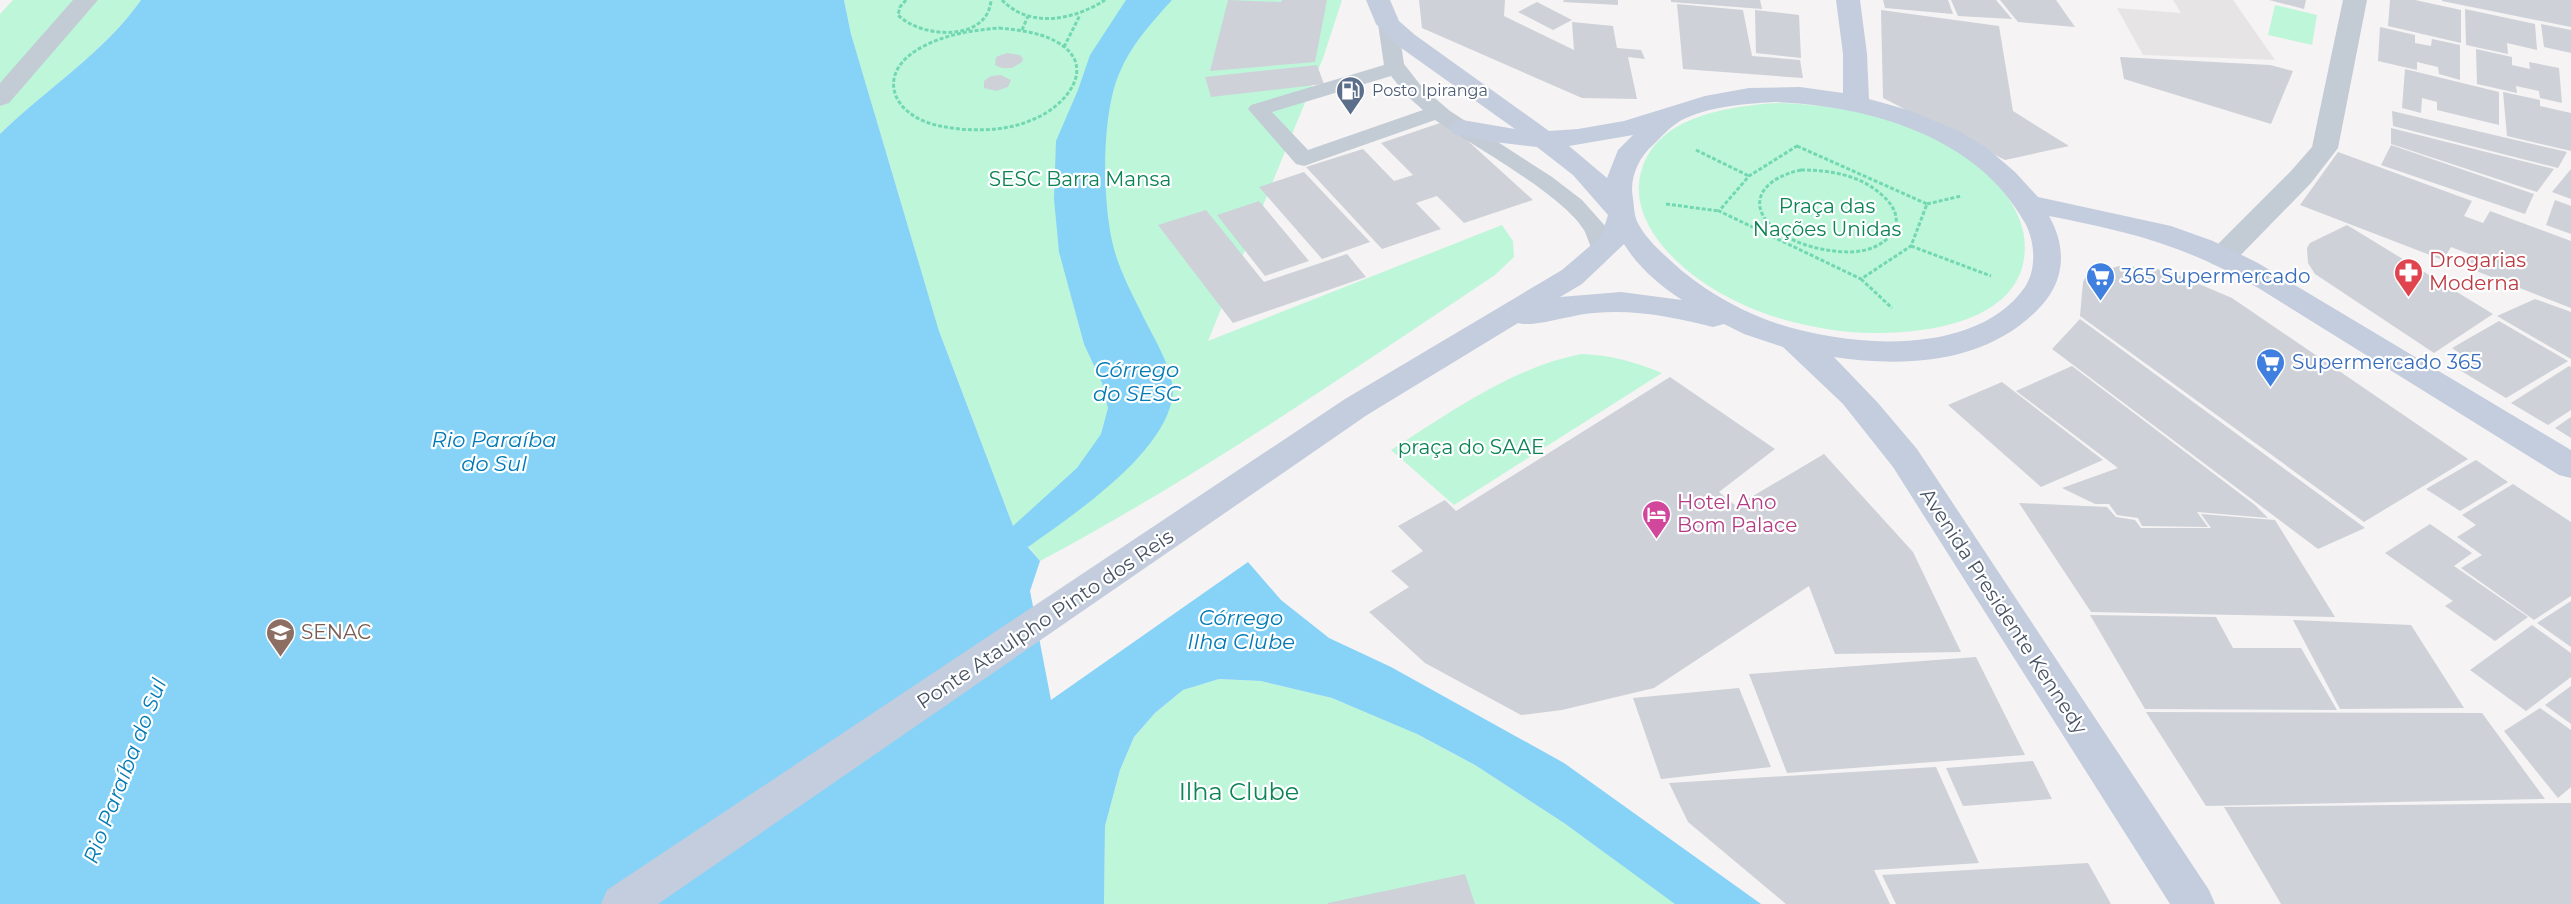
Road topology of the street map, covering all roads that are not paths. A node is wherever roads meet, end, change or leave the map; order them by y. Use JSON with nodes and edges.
{"nodes":[{"id":1,"x":86,"y":0,"type":"edge"},
{"id":2,"x":1378,"y":0,"type":"edge"},
{"id":3,"x":1848,"y":0,"type":"edge"},
{"id":4,"x":2355,"y":0,"type":"edge"},
{"id":5,"x":1388,"y":24,"type":"junction"},
{"id":6,"x":1395,"y":68,"type":"junction"},
{"id":7,"x":0,"y":98,"type":"edge"},
{"id":8,"x":1856,"y":103,"type":"junction"},
{"id":9,"x":1440,"y":111,"type":"junction"},
{"id":10,"x":1670,"y":116,"type":"junction"},
{"id":11,"x":1462,"y":128,"type":"junction"},
{"id":12,"x":1546,"y":140,"type":"junction"},
{"id":13,"x":2030,"y":204,"type":"junction"},
{"id":14,"x":1622,"y":215,"type":"junction"},
{"id":15,"x":1603,"y":250,"type":"junction"},
{"id":16,"x":2222,"y":256,"type":"junction"},
{"id":17,"x":1780,"y":335,"type":"junction"},
{"id":18,"x":1470,"y":337,"type":"junction"},
{"id":19,"x":2571,"y":466,"type":"edge"},
{"id":20,"x":622,"y":904,"type":"edge"},
{"id":21,"x":2194,"y":904,"type":"edge"}],
"edges":[{"from":1,"to":7,"type":"street"},
{"from":2,"to":5,"type":"main road"},
{"from":3,"to":8,"type":"main road"},
{"from":4,"to":16,"type":"street"},
{"from":5,"to":6,"type":"lane"},
{"from":5,"to":12,"type":"main road"},
{"from":6,"to":9,"type":"lane"},
{"from":6,"to":9,"type":"lane"},
{"from":8,"to":10,"type":"main road"},
{"from":8,"to":13,"type":"main road"},
{"from":9,"to":11,"type":"lane"},
{"from":10,"to":12,"type":"main road"},
{"from":10,"to":14,"type":"main road"},
{"from":11,"to":12,"type":"main road"},
{"from":11,"to":15,"type":"lane"},
{"from":12,"to":14,"type":"main road"},
{"from":13,"to":16,"type":"main road"},
{"from":13,"to":17,"type":"main road"},
{"from":14,"to":15,"type":"main road"},
{"from":14,"to":17,"type":"main road"},
{"from":15,"to":18,"type":"main road"},
{"from":16,"to":19,"type":"main road"},
{"from":17,"to":18,"type":"main road","name":"Avenida Presidente Kennedy"},
{"from":17,"to":21,"type":"main road","name":"Avenida Presidente Kennedy"},
{"from":18,"to":20,"type":"main road","name":"Ponte Ataulpho Pinto dos Reis"}]}
